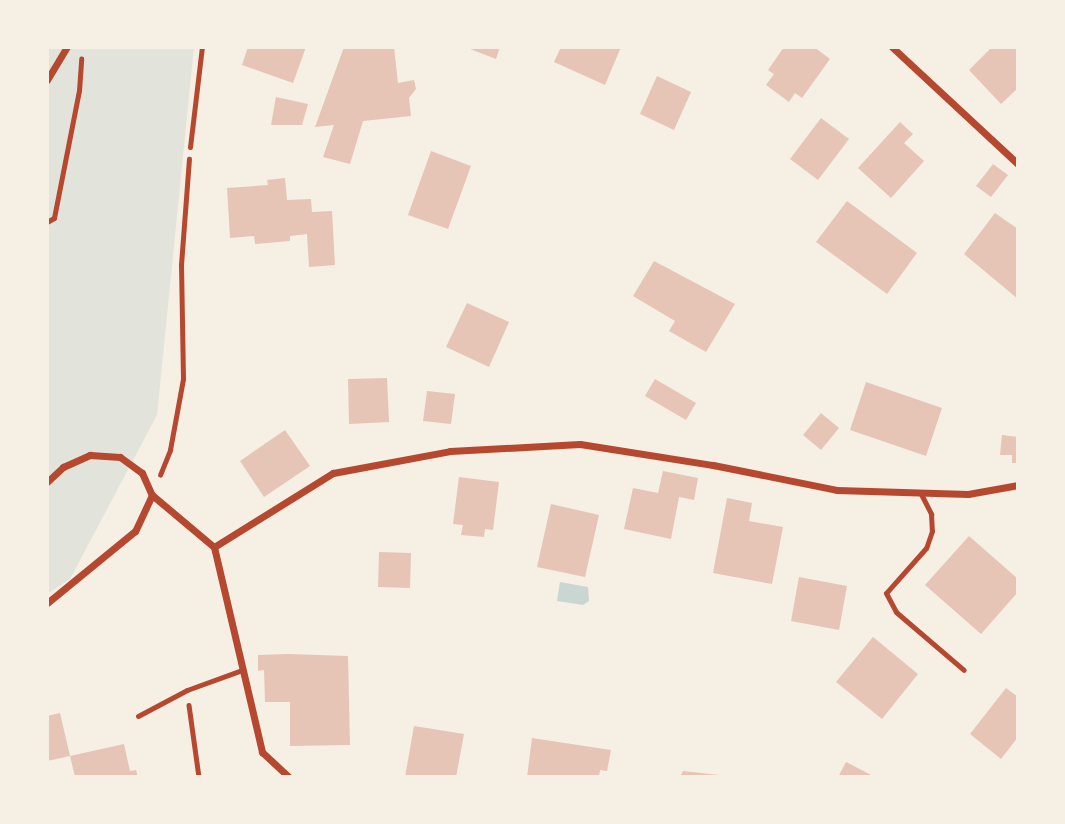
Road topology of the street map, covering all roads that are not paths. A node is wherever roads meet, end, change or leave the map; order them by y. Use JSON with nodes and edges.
{"nodes":[{"id":1,"x":67,"y":47,"type":"edge"},
{"id":2,"x":202,"y":47,"type":"edge"},
{"id":3,"x":892,"y":47,"type":"edge"},
{"id":4,"x":47,"y":80,"type":"edge"},
{"id":5,"x":190,"y":147,"type":"road end"},
{"id":6,"x":1018,"y":164,"type":"edge"},
{"id":7,"x":47,"y":482,"type":"edge"},
{"id":8,"x":1018,"y":485,"type":"edge"},
{"id":9,"x":920,"y":492,"type":"junction"},
{"id":10,"x":152,"y":495,"type":"junction"},
{"id":11,"x":214,"y":547,"type":"junction"},
{"id":12,"x":47,"y":604,"type":"edge"},
{"id":13,"x":242,"y":670,"type":"junction"},
{"id":14,"x":964,"y":670,"type":"dead end"},
{"id":15,"x":138,"y":716,"type":"dead end"},
{"id":16,"x":289,"y":777,"type":"edge"}],
"edges":[{"from":1,"to":4,"type":"street"},
{"from":2,"to":5,"type":"lane"},
{"from":3,"to":6,"type":"street"},
{"from":7,"to":10,"type":"street"},
{"from":8,"to":9,"type":"street"},
{"from":9,"to":11,"type":"street"},
{"from":9,"to":14,"type":"lane"},
{"from":10,"to":11,"type":"street"},
{"from":10,"to":12,"type":"street"},
{"from":11,"to":13,"type":"street"},
{"from":13,"to":15,"type":"lane"},
{"from":13,"to":16,"type":"street"}]}
